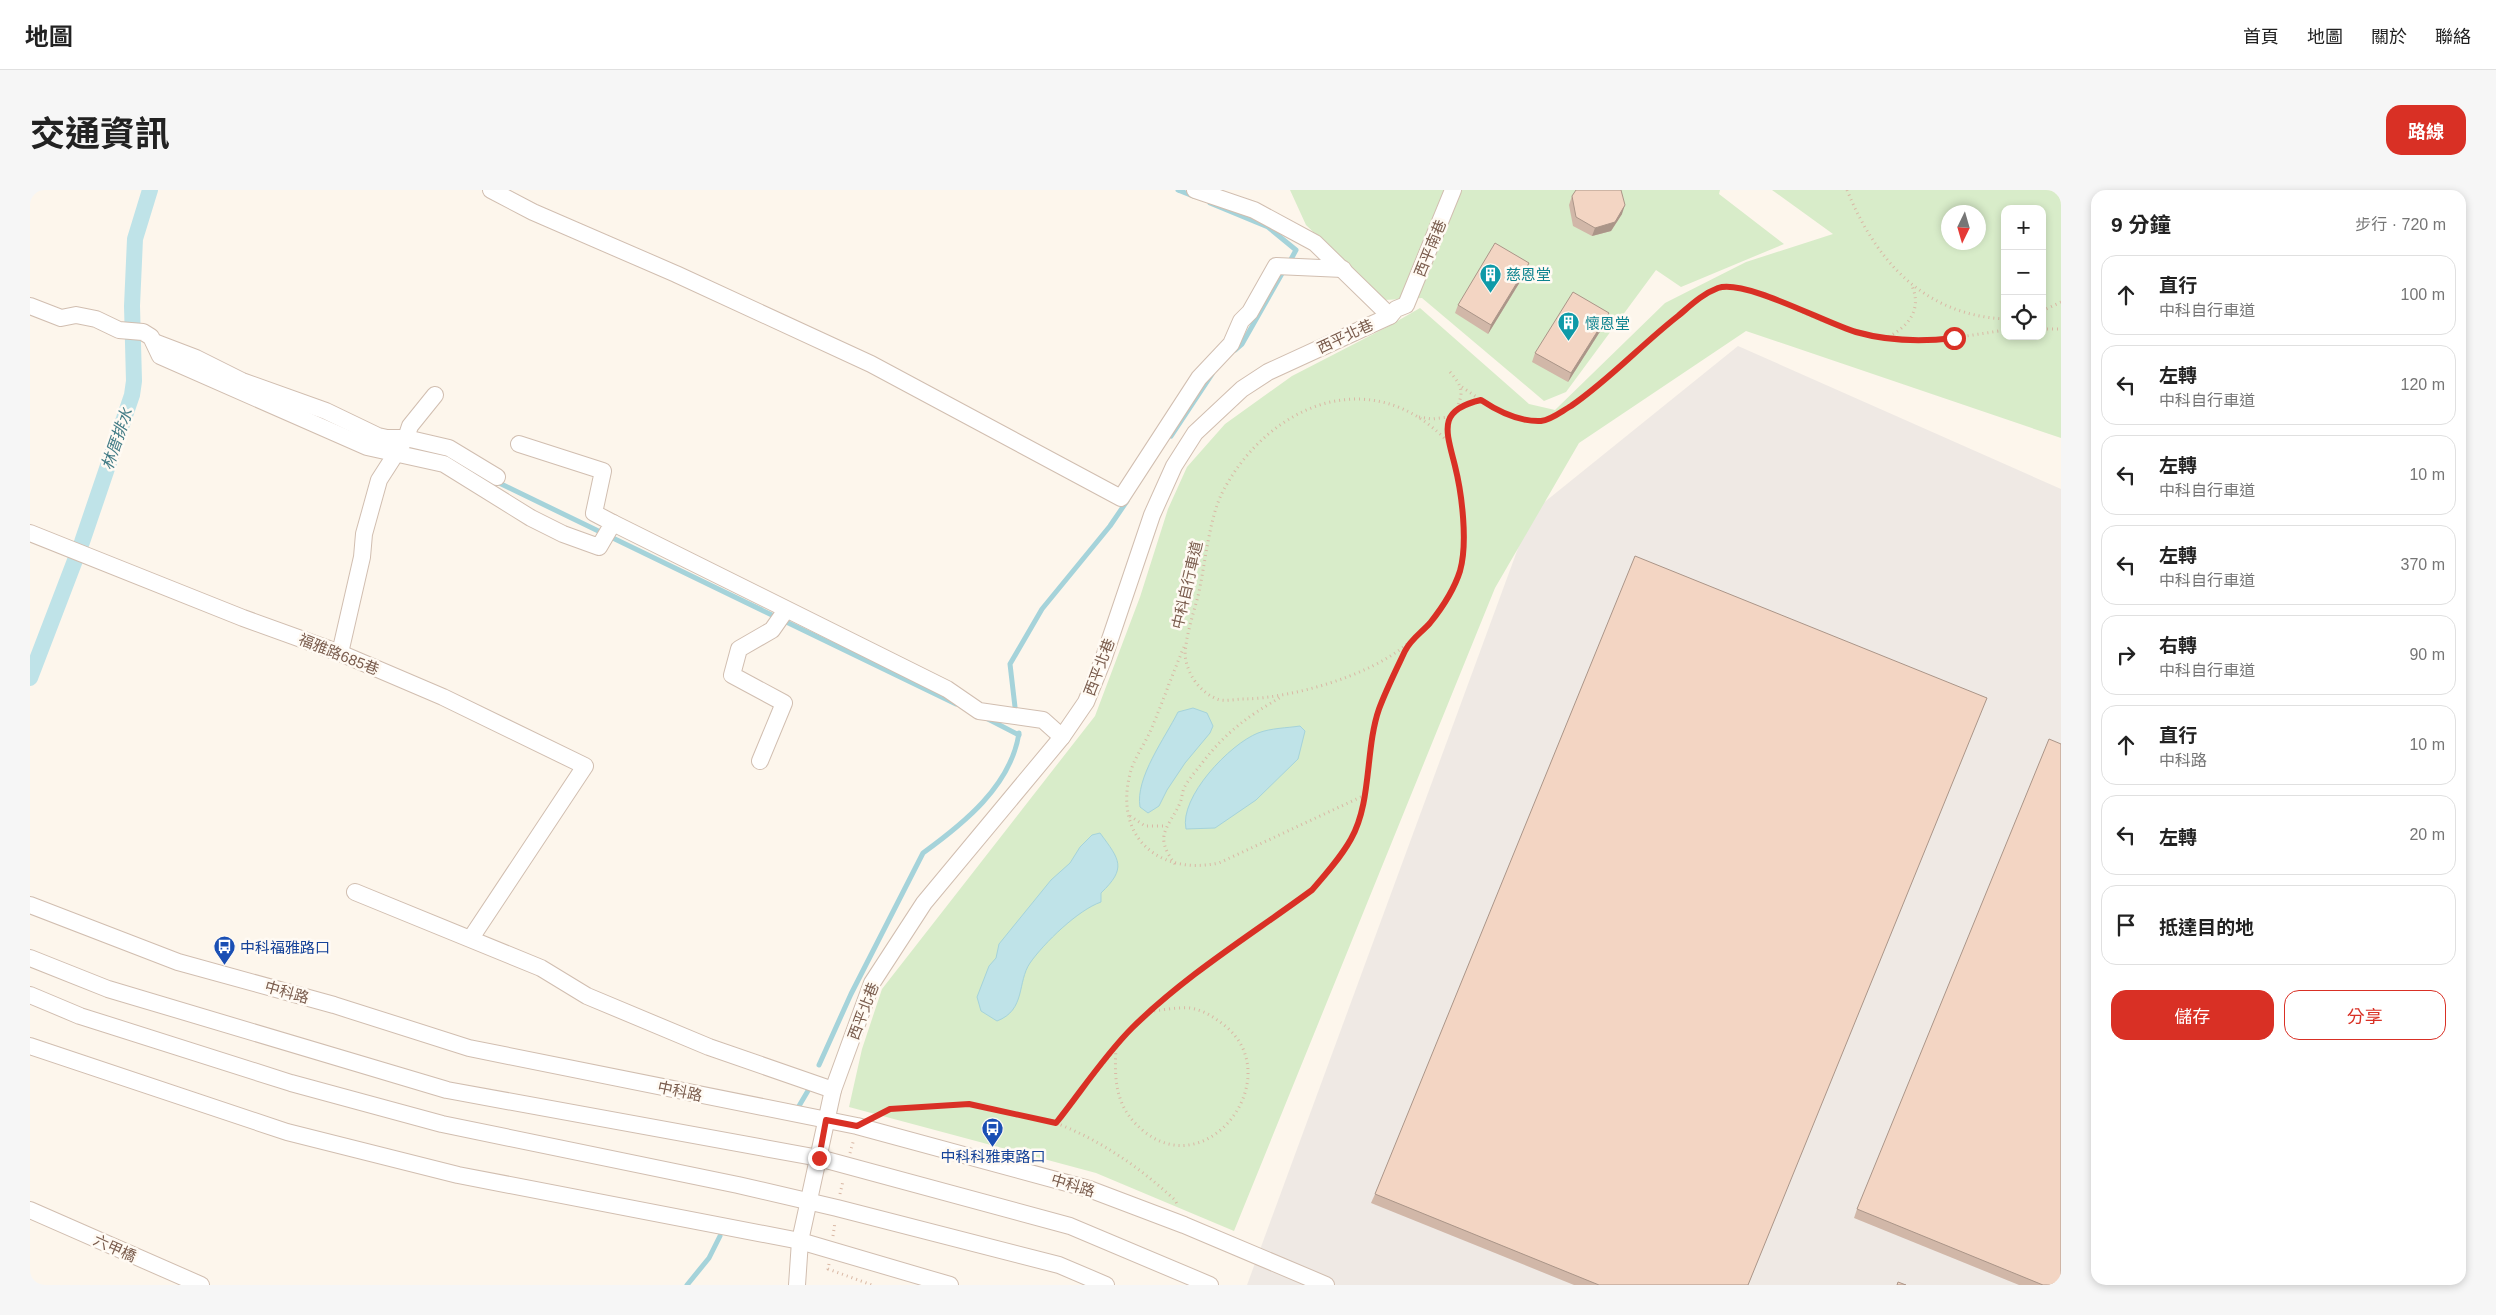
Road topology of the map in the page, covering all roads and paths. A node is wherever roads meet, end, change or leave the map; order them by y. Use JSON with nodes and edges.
{"nodes":[{"id":1,"x":491,"y":190,"type":"edge"},
{"id":2,"x":1195,"y":190,"type":"edge"},
{"id":3,"x":1453,"y":190,"type":"edge"},
{"id":4,"x":1847,"y":190,"type":"edge"},
{"id":5,"x":1343,"y":269,"type":"junction"},
{"id":6,"x":1911,"y":284,"type":"junction"},
{"id":7,"x":2061,"y":302,"type":"edge"},
{"id":8,"x":1406,"y":305,"type":"joint"},
{"id":9,"x":30,"y":306,"type":"edge"},
{"id":10,"x":2046,"y":308,"type":"edge"},
{"id":11,"x":1390,"y":316,"type":"junction"},
{"id":12,"x":2001,"y":319,"type":"edge"},
{"id":13,"x":2046,"y":329,"type":"edge"},
{"id":14,"x":2061,"y":329,"type":"edge"},
{"id":15,"x":2001,"y":331,"type":"edge"},
{"id":16,"x":1883,"y":339,"type":"junction"},
{"id":17,"x":154,"y":342,"type":"junction"},
{"id":18,"x":1450,"y":372,"type":"dead end"},
{"id":19,"x":1462,"y":386,"type":"junction"},
{"id":20,"x":435,"y":395,"type":"dead end"},
{"id":21,"x":1481,"y":400,"type":"junction"},
{"id":22,"x":1457,"y":408,"type":"junction"},
{"id":23,"x":1414,"y":415,"type":"junction"},
{"id":24,"x":1450,"y":417,"type":"junction"},
{"id":25,"x":406,"y":438,"type":"junction"},
{"id":26,"x":1449,"y":443,"type":"junction"},
{"id":27,"x":520,"y":444,"type":"dead end"},
{"id":28,"x":396,"y":455,"type":"junction"},
{"id":29,"x":497,"y":477,"type":"dead end"},
{"id":30,"x":613,"y":522,"type":"junction"},
{"id":31,"x":30,"y":533,"type":"edge"},
{"id":32,"x":786,"y":610,"type":"junction"},
{"id":33,"x":1410,"y":642,"type":"junction"},
{"id":34,"x":1185,"y":644,"type":"junction"},
{"id":35,"x":340,"y":653,"type":"junction"},
{"id":36,"x":1287,"y":694,"type":"junction"},
{"id":37,"x":1062,"y":737,"type":"junction"},
{"id":38,"x":760,"y":761,"type":"dead end"},
{"id":39,"x":1364,"y":796,"type":"junction"},
{"id":40,"x":1129,"y":815,"type":"junction"},
{"id":41,"x":1166,"y":826,"type":"junction"},
{"id":42,"x":1176,"y":864,"type":"junction"},
{"id":43,"x":355,"y":892,"type":"dead end"},
{"id":44,"x":30,"y":905,"type":"edge"},
{"id":45,"x":470,"y":938,"type":"junction"},
{"id":46,"x":30,"y":958,"type":"edge"},
{"id":47,"x":30,"y":995,"type":"edge"},
{"id":48,"x":1150,"y":1011,"type":"junction"},
{"id":49,"x":30,"y":1046,"type":"edge"},
{"id":50,"x":1116,"y":1048,"type":"junction"},
{"id":51,"x":833,"y":1090,"type":"junction"},
{"id":52,"x":826,"y":1120,"type":"junction"},
{"id":53,"x":1056,"y":1123,"type":"junction"},
{"id":54,"x":857,"y":1126,"type":"junction"},
{"id":55,"x":819,"y":1158,"type":"junction"},
{"id":56,"x":809,"y":1202,"type":"junction"},
{"id":57,"x":30,"y":1210,"type":"edge"},
{"id":58,"x":1184,"y":1225,"type":"junction"},
{"id":59,"x":800,"y":1241,"type":"junction"},
{"id":60,"x":828,"y":1269,"type":"dead end"},
{"id":61,"x":200,"y":1285,"type":"edge"},
{"id":62,"x":798,"y":1285,"type":"edge"},
{"id":63,"x":872,"y":1285,"type":"edge"},
{"id":64,"x":950,"y":1285,"type":"edge"},
{"id":65,"x":1106,"y":1285,"type":"edge"},
{"id":66,"x":1210,"y":1285,"type":"edge"},
{"id":67,"x":1326,"y":1285,"type":"edge"}],
"edges":[{"from":1,"to":5,"type":"street"},
{"from":2,"to":5,"type":"street"},
{"from":3,"to":8,"type":"street","name":"西平南巷"},
{"from":4,"to":6,"type":"path"},
{"from":5,"to":11,"type":"street"},
{"from":6,"to":12,"type":"path"},
{"from":6,"to":16,"type":"path"},
{"from":7,"to":10,"type":"path"},
{"from":8,"to":11,"type":"street","name":"西平北巷"},
{"from":9,"to":17,"type":"street"},
{"from":11,"to":37,"type":"street","name":"西平北巷"},
{"from":13,"to":14,"type":"path"},
{"from":15,"to":16,"type":"path"},
{"from":16,"to":21,"type":"path"},
{"from":17,"to":25,"type":"street"},
{"from":17,"to":28,"type":"street"},
{"from":18,"to":19,"type":"path"},
{"from":19,"to":21,"type":"path"},
{"from":19,"to":22,"type":"path"},
{"from":20,"to":25,"type":"street"},
{"from":21,"to":22,"type":"path"},
{"from":22,"to":24,"type":"path"},
{"from":23,"to":24,"type":"path","name":"中科自行車道"},
{"from":23,"to":26,"type":"path","name":"中科自行車道"},
{"from":23,"to":34,"type":"path","name":"中科自行車道"},
{"from":24,"to":26,"type":"path","name":"中科自行車道"},
{"from":25,"to":28,"type":"street"},
{"from":25,"to":29,"type":"street"},
{"from":26,"to":33,"type":"path","name":"中科自行車道"},
{"from":27,"to":30,"type":"street"},
{"from":28,"to":30,"type":"street"},
{"from":28,"to":35,"type":"street"},
{"from":30,"to":32,"type":"street"},
{"from":31,"to":35,"type":"street","name":"福雅路685巷"},
{"from":32,"to":37,"type":"street"},
{"from":32,"to":38,"type":"street"},
{"from":33,"to":36,"type":"path","name":"中科自行車道"},
{"from":33,"to":39,"type":"path","name":"中科自行車道"},
{"from":34,"to":36,"type":"path","name":"中科自行車道"},
{"from":34,"to":40,"type":"path"},
{"from":35,"to":45,"type":"street","name":"福雅路685巷"},
{"from":36,"to":41,"type":"path"},
{"from":37,"to":51,"type":"street","name":"西平北巷"},
{"from":39,"to":42,"type":"path"},
{"from":39,"to":48,"type":"path","name":"中科自行車道"},
{"from":40,"to":41,"type":"path"},
{"from":40,"to":42,"type":"path"},
{"from":41,"to":42,"type":"path"},
{"from":43,"to":45,"type":"street"},
{"from":44,"to":52,"type":"street","name":"中科路"},
{"from":45,"to":51,"type":"street"},
{"from":46,"to":55,"type":"street"},
{"from":47,"to":56,"type":"street"},
{"from":48,"to":50,"type":"path","name":"中科自行車道"},
{"from":48,"to":50,"type":"path"},
{"from":49,"to":59,"type":"street"},
{"from":50,"to":53,"type":"path","name":"中科自行車道"},
{"from":51,"to":52,"type":"street","name":"西平北巷"},
{"from":52,"to":54,"type":"street","name":"中科路"},
{"from":52,"to":55,"type":"street","name":"西平北巷"},
{"from":53,"to":54,"type":"path"},
{"from":53,"to":58,"type":"path"},
{"from":54,"to":58,"type":"street","name":"中科路"},
{"from":55,"to":56,"type":"street","name":"西平北巷"},
{"from":55,"to":66,"type":"street"},
{"from":56,"to":59,"type":"street","name":"西平北巷"},
{"from":56,"to":65,"type":"street"},
{"from":57,"to":61,"type":"street","name":"六甲橋"},
{"from":58,"to":67,"type":"street","name":"中科路"},
{"from":59,"to":62,"type":"street","name":"西平北巷"},
{"from":59,"to":64,"type":"street"},
{"from":60,"to":63,"type":"path"}]}
